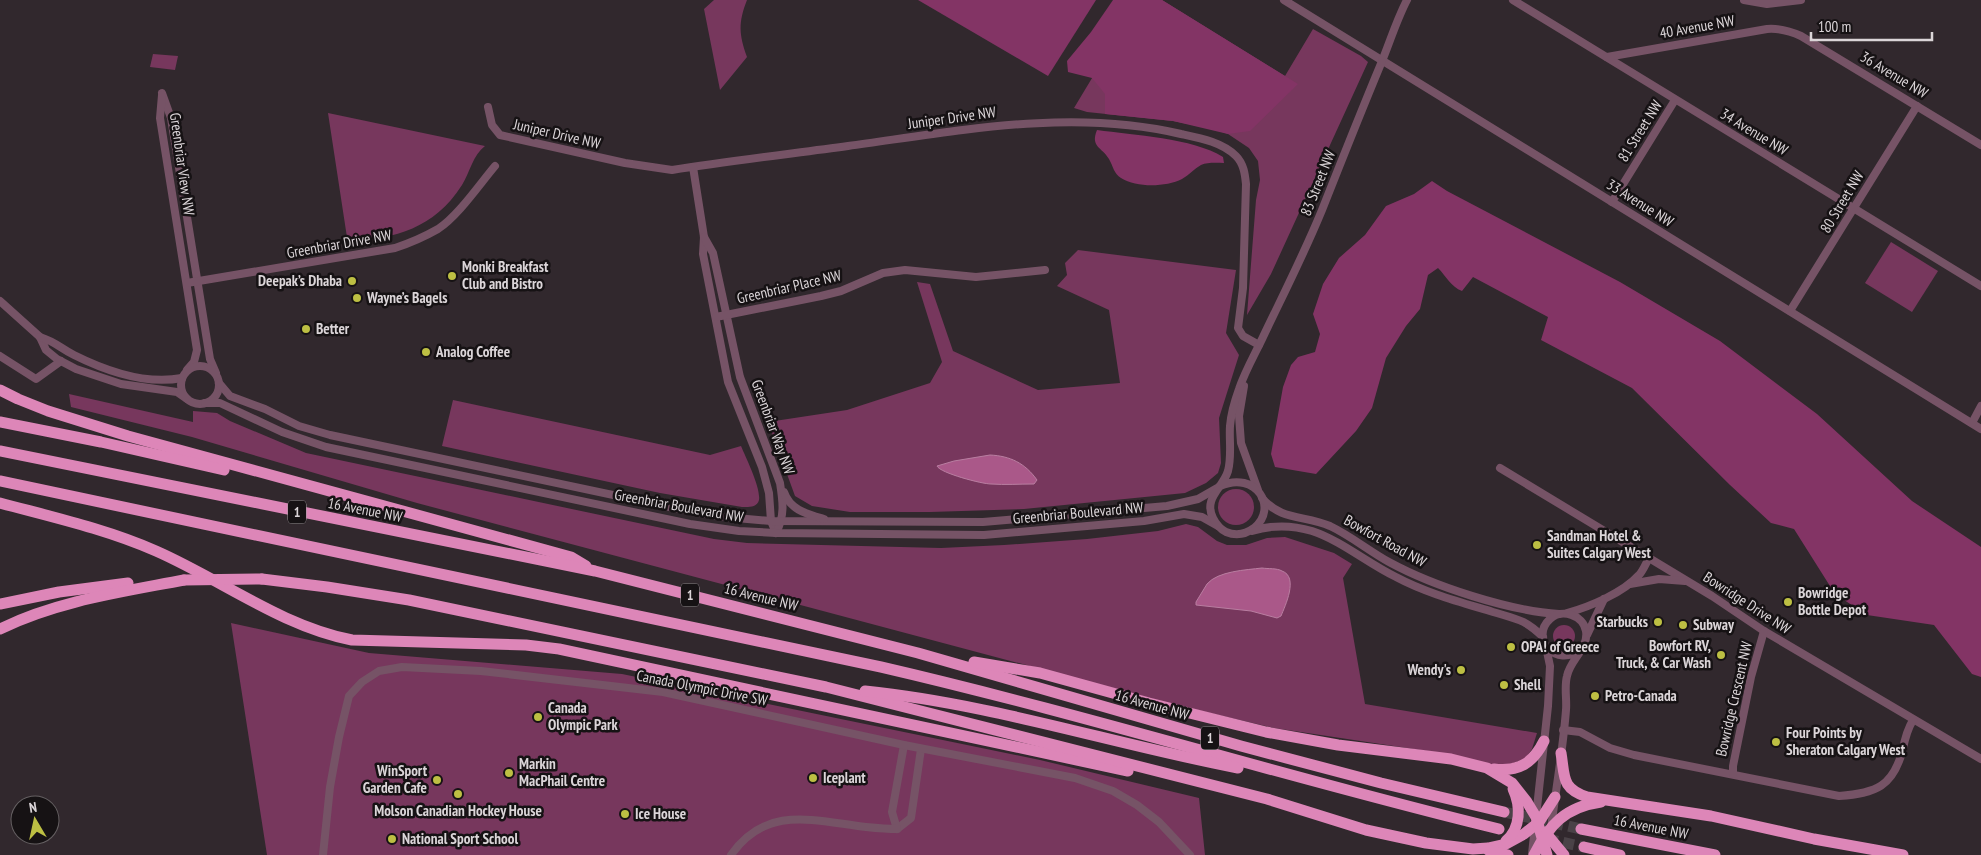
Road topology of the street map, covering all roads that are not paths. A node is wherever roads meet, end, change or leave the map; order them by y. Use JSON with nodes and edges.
{"nodes":[{"id":1,"x":1284,"y":0,"type":"edge"},
{"id":2,"x":1407,"y":0,"type":"edge"},
{"id":3,"x":1513,"y":0,"type":"edge"},
{"id":4,"x":1744,"y":0,"type":"edge"},
{"id":5,"x":1801,"y":0,"type":"edge"},
{"id":6,"x":1791,"y":31,"type":"joint"},
{"id":7,"x":1607,"y":57,"type":"junction"},
{"id":8,"x":1382,"y":60,"type":"junction"},
{"id":9,"x":1675,"y":100,"type":"junction"},
{"id":10,"x":1917,"y":106,"type":"junction"},
{"id":11,"x":488,"y":107,"type":"dead end"},
{"id":12,"x":1981,"y":145,"type":"edge"},
{"id":13,"x":495,"y":166,"type":"dead end"},
{"id":14,"x":693,"y":167,"type":"junction"},
{"id":15,"x":1612,"y":202,"type":"junction"},
{"id":16,"x":1854,"y":209,"type":"junction"},
{"id":17,"x":704,"y":237,"type":"junction"},
{"id":18,"x":1045,"y":270,"type":"dead end"},
{"id":19,"x":198,"y":281,"type":"junction"},
{"id":20,"x":187,"y":283,"type":"junction"},
{"id":21,"x":1981,"y":286,"type":"edge"},
{"id":22,"x":0,"y":300,"type":"edge"},
{"id":23,"x":1790,"y":311,"type":"junction"},
{"id":24,"x":727,"y":315,"type":"junction"},
{"id":25,"x":716,"y":317,"type":"junction"},
{"id":26,"x":40,"y":337,"type":"junction"},
{"id":27,"x":1259,"y":345,"type":"junction"},
{"id":28,"x":0,"y":356,"type":"edge"},
{"id":29,"x":62,"y":361,"type":"junction"},
{"id":30,"x":187,"y":370,"type":"junction"},
{"id":31,"x":216,"y":373,"type":"junction"},
{"id":32,"x":1246,"y":373,"type":"junction"},
{"id":33,"x":182,"y":378,"type":"junction"},
{"id":34,"x":219,"y":382,"type":"junction"},
{"id":35,"x":0,"y":390,"type":"edge"},
{"id":36,"x":187,"y":399,"type":"junction"},
{"id":37,"x":205,"y":403,"type":"junction"},
{"id":38,"x":1981,"y":406,"type":"edge"},
{"id":39,"x":0,"y":422,"type":"edge"},
{"id":40,"x":1972,"y":423,"type":"junction"},
{"id":41,"x":1981,"y":429,"type":"edge"},
{"id":42,"x":0,"y":451,"type":"edge"},
{"id":43,"x":1500,"y":468,"type":"dead end"},
{"id":44,"x":0,"y":481,"type":"edge"},
{"id":45,"x":780,"y":483,"type":"junction"},
{"id":46,"x":1219,"y":486,"type":"junction"},
{"id":47,"x":1260,"y":495,"type":"junction"},
{"id":48,"x":0,"y":502,"type":"edge"},
{"id":49,"x":391,"y":509,"type":"junction"},
{"id":50,"x":771,"y":521,"type":"junction"},
{"id":51,"x":783,"y":521,"type":"junction"},
{"id":52,"x":836,"y":522,"type":"junction"},
{"id":53,"x":1218,"y":526,"type":"junction"},
{"id":54,"x":1247,"y":532,"type":"junction"},
{"id":55,"x":776,"y":533,"type":"junction"},
{"id":56,"x":1649,"y":558,"type":"junction"},
{"id":57,"x":595,"y":571,"type":"junction"},
{"id":58,"x":184,"y":580,"type":"junction"},
{"id":59,"x":1688,"y":581,"type":"junction"},
{"id":60,"x":1628,"y":584,"type":"junction"},
{"id":61,"x":1604,"y":599,"type":"junction"},
{"id":62,"x":0,"y":604,"type":"edge"},
{"id":63,"x":1562,"y":614,"type":"junction"},
{"id":64,"x":0,"y":629,"type":"edge"},
{"id":65,"x":1764,"y":631,"type":"junction"},
{"id":66,"x":1586,"y":638,"type":"junction"},
{"id":67,"x":1544,"y":641,"type":"junction"},
{"id":68,"x":1580,"y":650,"type":"junction"},
{"id":69,"x":918,"y":653,"type":"junction"},
{"id":70,"x":826,"y":687,"type":"junction"},
{"id":71,"x":1913,"y":720,"type":"junction"},
{"id":72,"x":1563,"y":730,"type":"junction"},
{"id":73,"x":1544,"y":741,"type":"junction"},
{"id":74,"x":904,"y":745,"type":"junction"},
{"id":75,"x":921,"y":749,"type":"junction"},
{"id":76,"x":1561,"y":752,"type":"junction"},
{"id":77,"x":1981,"y":759,"type":"edge"},
{"id":78,"x":1487,"y":768,"type":"junction"},
{"id":79,"x":1733,"y":774,"type":"junction"},
{"id":80,"x":1507,"y":779,"type":"junction"},
{"id":81,"x":1310,"y":781,"type":"junction"},
{"id":82,"x":1555,"y":797,"type":"junction"},
{"id":83,"x":1267,"y":799,"type":"junction"},
{"id":84,"x":1627,"y":802,"type":"junction"},
{"id":85,"x":1504,"y":812,"type":"tunnel mouth"},
{"id":86,"x":1537,"y":819,"type":"junction"},
{"id":87,"x":1499,"y":829,"type":"dead end"},
{"id":88,"x":1581,"y":829,"type":"tunnel mouth"},
{"id":89,"x":897,"y":830,"type":"junction"},
{"id":90,"x":1547,"y":834,"type":"junction"},
{"id":91,"x":1498,"y":846,"type":"junction"},
{"id":92,"x":1584,"y":847,"type":"tunnel mouth"},
{"id":93,"x":1482,"y":849,"type":"junction"},
{"id":94,"x":323,"y":855,"type":"edge"},
{"id":95,"x":731,"y":855,"type":"edge"},
{"id":96,"x":1190,"y":855,"type":"edge"},
{"id":97,"x":1508,"y":855,"type":"edge"},
{"id":98,"x":1533,"y":855,"type":"edge"},
{"id":99,"x":1548,"y":855,"type":"edge"},
{"id":100,"x":1564,"y":855,"type":"edge"},
{"id":101,"x":1620,"y":855,"type":"edge"},
{"id":102,"x":1715,"y":855,"type":"edge"},
{"id":103,"x":1903,"y":855,"type":"edge"}],
"edges":[{"from":1,"to":8,"type":"street","name":"33 Avenue NW"},
{"from":2,"to":8,"type":"street","name":"83 Street NW"},
{"from":3,"to":7,"type":"street","name":"34 Avenue NW"},
{"from":4,"to":5,"type":"street"},
{"from":6,"to":7,"type":"street","name":"40 Avenue NW"},
{"from":6,"to":10,"type":"street","name":"36 Avenue NW"},
{"from":7,"to":9,"type":"street","name":"34 Avenue NW"},
{"from":8,"to":15,"type":"street","name":"33 Avenue NW"},
{"from":8,"to":27,"type":"street","name":"83 Street NW"},
{"from":9,"to":15,"type":"street","name":"81 Street NW"},
{"from":9,"to":16,"type":"street","name":"34 Avenue NW"},
{"from":10,"to":12,"type":"street","name":"36 Avenue NW"},
{"from":10,"to":16,"type":"street","name":"80 Street NW"},
{"from":11,"to":14,"type":"street","name":"Juniper Drive NW"},
{"from":13,"to":19,"type":"street","name":"Greenbriar Drive NW"},
{"from":14,"to":17,"type":"street","name":"Greenbriar Way NW"},
{"from":14,"to":27,"type":"street","name":"Juniper Drive NW"},
{"from":15,"to":23,"type":"street","name":"33 Avenue NW"},
{"from":16,"to":21,"type":"street","name":"34 Avenue NW"},
{"from":16,"to":23,"type":"street","name":"80 Street NW"},
{"from":17,"to":24,"type":"street","name":"Greenbriar Way NW"},
{"from":17,"to":25,"type":"street","name":"Greenbriar Way NW"},
{"from":18,"to":24,"type":"street","name":"Greenbriar Place NW"},
{"from":19,"to":20,"type":"street","name":"Greenbriar Drive NW"},
{"from":19,"to":20,"type":"street","name":"Greenbriar View NW"},
{"from":19,"to":31,"type":"street","name":"Greenbriar View NW"},
{"from":20,"to":30,"type":"street","name":"Greenbriar View NW"},
{"from":22,"to":26,"type":"street"},
{"from":23,"to":40,"type":"street","name":"33 Avenue NW"},
{"from":24,"to":25,"type":"street","name":"Greenbriar Place NW"},
{"from":24,"to":45,"type":"street","name":"Greenbriar Way NW"},
{"from":25,"to":50,"type":"street","name":"Greenbriar Way NW"},
{"from":26,"to":29,"type":"street"},
{"from":26,"to":33,"type":"street"},
{"from":27,"to":32,"type":"street","name":"83 Street NW"},
{"from":28,"to":29,"type":"street"},
{"from":29,"to":36,"type":"street"},
{"from":30,"to":31,"type":"street"},
{"from":30,"to":33,"type":"street"},
{"from":31,"to":34,"type":"street"},
{"from":32,"to":46,"type":"street","name":"83 Street NW"},
{"from":32,"to":47,"type":"street","name":"83 Street NW"},
{"from":33,"to":36,"type":"street"},
{"from":34,"to":37,"type":"street"},
{"from":34,"to":50,"type":"street","name":"Greenbriar Boulevard NW"},
{"from":35,"to":49,"type":"highway"},
{"from":36,"to":37,"type":"street"},
{"from":37,"to":55,"type":"street","name":"Greenbriar Boulevard NW"},
{"from":38,"to":40,"type":"street"},
{"from":39,"to":49,"type":"highway"},
{"from":40,"to":41,"type":"street","name":"33 Avenue NW"},
{"from":42,"to":57,"type":"highway","name":"16 Avenue NW","number":"1"},
{"from":43,"to":56,"type":"street","name":"Bowridge Drive NW"},
{"from":44,"to":81,"type":"highway","name":"16 Avenue NW","number":"1"},
{"from":45,"to":51,"type":"street","name":"Greenbriar Way NW"},
{"from":45,"to":52,"type":"street"},
{"from":46,"to":47,"type":"street"},
{"from":46,"to":52,"type":"street","name":"Greenbriar Boulevard NW"},
{"from":46,"to":53,"type":"street"},
{"from":47,"to":54,"type":"street"},
{"from":47,"to":63,"type":"street","name":"Bowfort Road NW"},
{"from":48,"to":83,"type":"highway"},
{"from":49,"to":57,"type":"highway"},
{"from":50,"to":51,"type":"street","name":"Greenbriar Boulevard NW"},
{"from":50,"to":55,"type":"street","name":"Greenbriar Way NW"},
{"from":51,"to":52,"type":"street","name":"Greenbriar Boulevard NW"},
{"from":51,"to":55,"type":"street"},
{"from":53,"to":54,"type":"street"},
{"from":53,"to":55,"type":"street","name":"Greenbriar Boulevard NW"},
{"from":54,"to":67,"type":"street","name":"Bowfort Road NW"},
{"from":56,"to":59,"type":"street","name":"Bowridge Drive NW"},
{"from":56,"to":60,"type":"street","name":"Bowfort Road NW"},
{"from":57,"to":69,"type":"highway","name":"16 Avenue NW","number":"1"},
{"from":58,"to":62,"type":"highway"},
{"from":58,"to":64,"type":"highway"},
{"from":58,"to":70,"type":"highway","bridge":true},
{"from":59,"to":60,"type":"street"},
{"from":59,"to":65,"type":"street","name":"Bowridge Drive NW"},
{"from":60,"to":61,"type":"street","name":"Bowfort Road NW"},
{"from":61,"to":63,"type":"street","name":"Bowfort Road NW"},
{"from":61,"to":66,"type":"street","name":"Bowfort Road NW"},
{"from":63,"to":66,"type":"street"},
{"from":63,"to":67,"type":"street"},
{"from":65,"to":71,"type":"street","name":"Bowridge Drive NW"},
{"from":65,"to":79,"type":"street","name":"Bowridge Crescent NW"},
{"from":66,"to":68,"type":"street"},
{"from":67,"to":68,"type":"street"},
{"from":67,"to":73,"type":"street"},
{"from":68,"to":72,"type":"street"},
{"from":69,"to":78,"type":"highway"},
{"from":69,"to":85,"type":"highway","name":"16 Avenue NW","number":"1"},
{"from":70,"to":81,"type":"highway"},
{"from":70,"to":83,"type":"highway"},
{"from":71,"to":77,"type":"street","name":"Bowridge Drive NW"},
{"from":71,"to":79,"type":"street","name":"Bowridge Crescent NW"},
{"from":72,"to":76,"type":"street"},
{"from":72,"to":79,"type":"street","name":"Bowridge Crescent NW"},
{"from":73,"to":78,"type":"highway"},
{"from":73,"to":86,"type":"street"},
{"from":74,"to":75,"type":"street","name":"Canada Olympic Drive SW"},
{"from":74,"to":89,"type":"street"},
{"from":74,"to":94,"type":"street","name":"Canada Olympic Drive SW"},
{"from":75,"to":89,"type":"street"},
{"from":75,"to":96,"type":"street","name":"Canada Olympic Drive SW"},
{"from":76,"to":82,"type":"street"},
{"from":76,"to":84,"type":"highway"},
{"from":78,"to":80,"type":"highway"},
{"from":80,"to":86,"type":"highway"},
{"from":80,"to":91,"type":"highway"},
{"from":81,"to":87,"type":"highway","name":"16 Avenue NW","number":"1"},
{"from":82,"to":86,"type":"highway"},
{"from":82,"to":90,"type":"street"},
{"from":83,"to":93,"type":"highway"},
{"from":84,"to":90,"type":"highway"},
{"from":84,"to":103,"type":"highway"},
{"from":86,"to":90,"type":"highway"},
{"from":86,"to":91,"type":"highway"},
{"from":86,"to":98,"type":"street"},
{"from":88,"to":102,"type":"highway","name":"16 Avenue NW"},
{"from":89,"to":95,"type":"street"},
{"from":90,"to":98,"type":"highway"},
{"from":90,"to":99,"type":"highway"},
{"from":90,"to":100,"type":"highway"},
{"from":91,"to":93,"type":"highway"},
{"from":92,"to":101,"type":"highway"},
{"from":93,"to":97,"type":"highway"}]}
